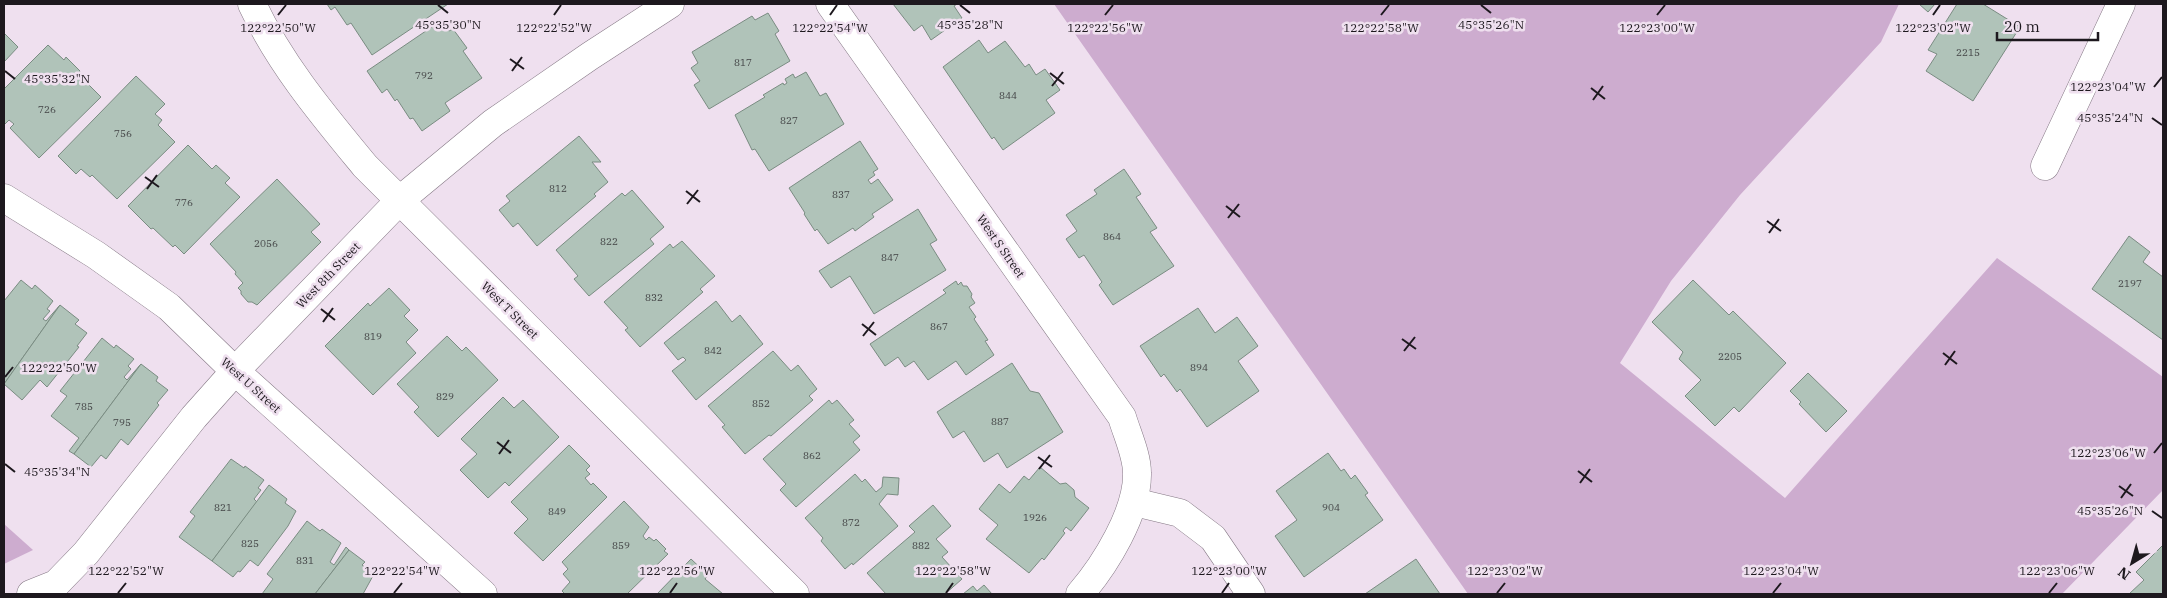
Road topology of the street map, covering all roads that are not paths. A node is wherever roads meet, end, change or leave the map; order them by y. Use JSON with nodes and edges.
{"nodes":[{"id":1,"x":252,"y":4,"type":"edge"},
{"id":2,"x":670,"y":4,"type":"edge"},
{"id":3,"x":830,"y":4,"type":"edge"},
{"id":4,"x":2121,"y":4,"type":"edge"},
{"id":5,"x":2045,"y":166,"type":"dead end"},
{"id":6,"x":4,"y":198,"type":"edge"},
{"id":7,"x":400,"y":200,"type":"junction"},
{"id":8,"x":235,"y":371,"type":"junction"},
{"id":9,"x":1134,"y":502,"type":"junction"},
{"id":10,"x":31,"y":594,"type":"edge"},
{"id":11,"x":483,"y":594,"type":"edge"},
{"id":12,"x":795,"y":594,"type":"edge"},
{"id":13,"x":1080,"y":594,"type":"edge"},
{"id":14,"x":1251,"y":594,"type":"edge"}],
"edges":[{"from":1,"to":7,"type":"street","name":"West T Street"},
{"from":2,"to":7,"type":"street","name":"West 8th Street"},
{"from":3,"to":9,"type":"street","name":"West S Street"},
{"from":4,"to":5,"type":"street"},
{"from":6,"to":8,"type":"street","name":"West U Street"},
{"from":7,"to":8,"type":"street","name":"West 8th Street"},
{"from":7,"to":12,"type":"street","name":"West T Street"},
{"from":8,"to":10,"type":"street","name":"West 8th Street"},
{"from":8,"to":11,"type":"street","name":"West U Street"},
{"from":9,"to":13,"type":"street"},
{"from":9,"to":14,"type":"street"}]}
